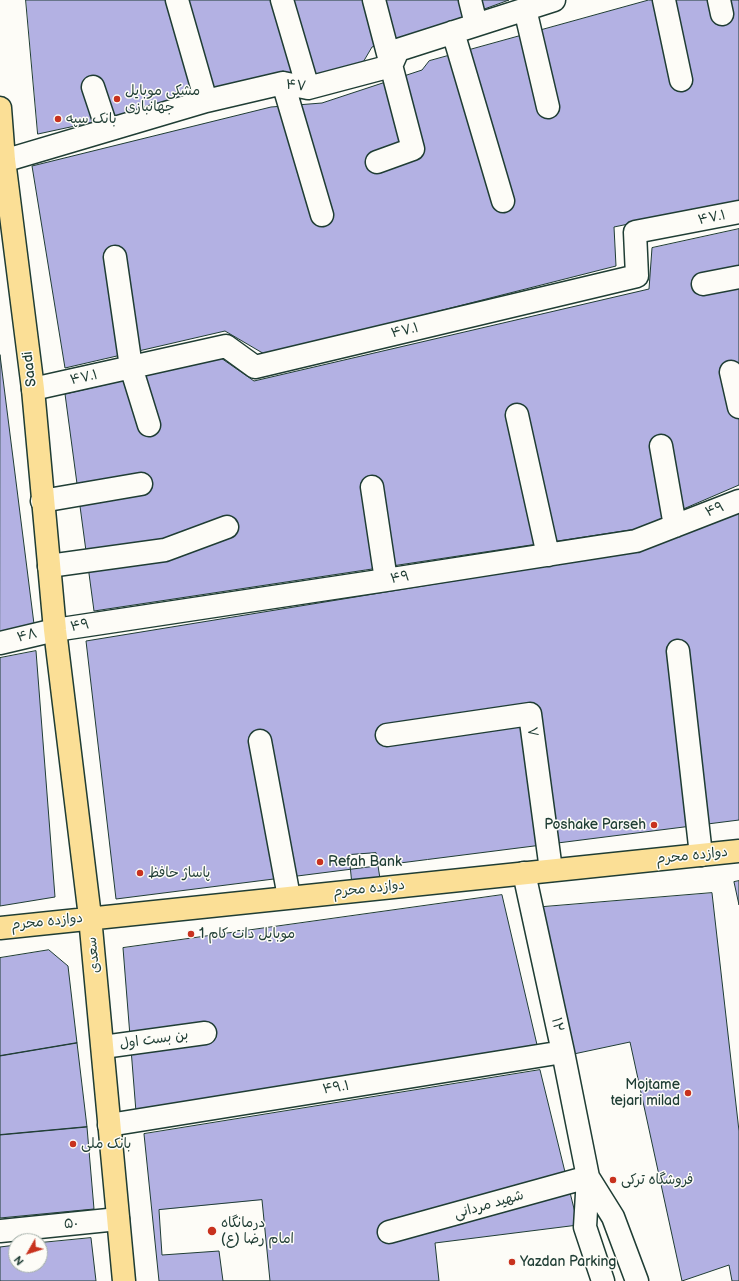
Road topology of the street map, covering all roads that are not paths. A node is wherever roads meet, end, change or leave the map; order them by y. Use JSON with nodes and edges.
{"nodes":[{"id":1,"x":177,"y":0,"type":"edge"},
{"id":2,"x":282,"y":0,"type":"edge"},
{"id":3,"x":374,"y":0,"type":"edge"},
{"id":4,"x":470,"y":0,"type":"edge"},
{"id":5,"x":554,"y":0,"type":"edge"},
{"id":6,"x":664,"y":0,"type":"edge"},
{"id":7,"x":525,"y":9,"type":"junction"},
{"id":8,"x":476,"y":24,"type":"junction"},
{"id":9,"x":453,"y":32,"type":"junction"},
{"id":10,"x":391,"y":66,"type":"junction"},
{"id":11,"x":681,"y":80,"type":"dead end"},
{"id":12,"x":283,"y":84,"type":"junction"},
{"id":13,"x":93,"y":87,"type":"dead end"},
{"id":14,"x":308,"y":88,"type":"junction"},
{"id":15,"x":206,"y":100,"type":"junction"},
{"id":16,"x":548,"y":107,"type":"dead end"},
{"id":17,"x":0,"y":108,"type":"edge"},
{"id":18,"x":106,"y":129,"type":"junction"},
{"id":19,"x":2,"y":161,"type":"edge"},
{"id":20,"x":377,"y":162,"type":"dead end"},
{"id":21,"x":503,"y":200,"type":"dead end"},
{"id":22,"x":739,"y":212,"type":"edge"},
{"id":23,"x":322,"y":215,"type":"dead end"},
{"id":24,"x":115,"y":257,"type":"dead end"},
{"id":25,"x":739,"y":276,"type":"edge"},
{"id":26,"x":703,"y":284,"type":"dead end"},
{"id":27,"x":131,"y":367,"type":"junction"},
{"id":28,"x":731,"y":372,"type":"dead end"},
{"id":29,"x":33,"y":389,"type":"junction"},
{"id":30,"x":739,"y":407,"type":"edge"},
{"id":31,"x":517,"y":415,"type":"dead end"},
{"id":32,"x":149,"y":425,"type":"dead end"},
{"id":33,"x":661,"y":446,"type":"dead end"},
{"id":34,"x":141,"y":484,"type":"dead end"},
{"id":35,"x":372,"y":487,"type":"dead end"},
{"id":36,"x":42,"y":501,"type":"junction"},
{"id":37,"x":739,"y":501,"type":"edge"},
{"id":38,"x":675,"y":526,"type":"junction"},
{"id":39,"x":227,"y":527,"type":"dead end"},
{"id":40,"x":548,"y":555,"type":"junction"},
{"id":41,"x":49,"y":566,"type":"junction"},
{"id":42,"x":386,"y":580,"type":"junction"},
{"id":43,"x":55,"y":630,"type":"junction"},
{"id":44,"x":0,"y":643,"type":"edge"},
{"id":45,"x":678,"y":651,"type":"dead end"},
{"id":46,"x":387,"y":734,"type":"dead end"},
{"id":47,"x":260,"y":741,"type":"dead end"},
{"id":48,"x":739,"y":851,"type":"edge"},
{"id":49,"x":701,"y":855,"type":"junction"},
{"id":50,"x":550,"y":870,"type":"junction"},
{"id":51,"x":524,"y":873,"type":"junction"},
{"id":52,"x":289,"y":897,"type":"junction"},
{"id":53,"x":90,"y":917,"type":"junction"},
{"id":54,"x":0,"y":928,"type":"edge"},
{"id":55,"x":204,"y":1033,"type":"dead end"},
{"id":56,"x":103,"y":1048,"type":"junction"},
{"id":57,"x":563,"y":1052,"type":"junction"},
{"id":58,"x":109,"y":1125,"type":"junction"},
{"id":59,"x":588,"y":1177,"type":"junction"},
{"id":60,"x":118,"y":1218,"type":"junction"},
{"id":61,"x":0,"y":1231,"type":"edge"},
{"id":62,"x":389,"y":1232,"type":"dead end"},
{"id":63,"x":124,"y":1281,"type":"edge"},
{"id":64,"x":604,"y":1281,"type":"edge"},
{"id":65,"x":637,"y":1281,"type":"edge"}],
"edges":[{"from":1,"to":15,"type":"street"},
{"from":2,"to":14,"type":"street"},
{"from":3,"to":10,"type":"street"},
{"from":4,"to":8,"type":"street"},
{"from":5,"to":7,"type":"street"},
{"from":6,"to":11,"type":"street"},
{"from":7,"to":8,"type":"street"},
{"from":7,"to":16,"type":"street"},
{"from":8,"to":9,"type":"street"},
{"from":9,"to":10,"type":"street"},
{"from":9,"to":21,"type":"street"},
{"from":10,"to":14,"type":"street","name":"۴۷"},
{"from":10,"to":20,"type":"street"},
{"from":12,"to":14,"type":"street","name":"۴۷"},
{"from":12,"to":15,"type":"street","name":"۴۷"},
{"from":12,"to":23,"type":"street"},
{"from":13,"to":18,"type":"street"},
{"from":15,"to":18,"type":"street","name":"۴۷"},
{"from":17,"to":19,"type":"main road","name":"Saadi"},
{"from":18,"to":19,"type":"street","name":"۴۷"},
{"from":19,"to":29,"type":"main road","name":"Saadi"},
{"from":22,"to":27,"type":"street","name":"۴۷.۱"},
{"from":24,"to":27,"type":"street"},
{"from":25,"to":26,"type":"street"},
{"from":27,"to":29,"type":"street","name":"۴۷.۱"},
{"from":27,"to":32,"type":"street"},
{"from":28,"to":30,"type":"street"},
{"from":29,"to":36,"type":"main road","name":"Saadi"},
{"from":31,"to":40,"type":"street"},
{"from":33,"to":38,"type":"street"},
{"from":34,"to":36,"type":"street"},
{"from":35,"to":42,"type":"street"},
{"from":36,"to":41,"type":"main road","name":"Saadi"},
{"from":37,"to":38,"type":"street","name":"۴۹"},
{"from":38,"to":40,"type":"street","name":"۴۹"},
{"from":39,"to":41,"type":"street"},
{"from":40,"to":42,"type":"street","name":"۴۹"},
{"from":41,"to":43,"type":"main road","name":"Saadi"},
{"from":42,"to":43,"type":"street","name":"۴۹"},
{"from":43,"to":44,"type":"street","name":"۴۸"},
{"from":43,"to":53,"type":"main road","name":"سعدی"},
{"from":45,"to":49,"type":"street"},
{"from":46,"to":50,"type":"street","name":"۷"},
{"from":47,"to":52,"type":"street"},
{"from":48,"to":49,"type":"main road","name":"دوازده محرم"},
{"from":49,"to":50,"type":"main road","name":"دوازده محرم"},
{"from":50,"to":51,"type":"main road","name":"دوازده محرم"},
{"from":51,"to":52,"type":"main road","name":"دوازده محرم"},
{"from":51,"to":57,"type":"street","name":"۱۲"},
{"from":52,"to":53,"type":"main road","name":"دوازده محرم"},
{"from":53,"to":54,"type":"main road","name":"دوازده محرم"},
{"from":53,"to":56,"type":"main road","name":"سعدی"},
{"from":55,"to":56,"type":"street","name":"بن بست اول"},
{"from":56,"to":58,"type":"main road","name":"سعدی"},
{"from":57,"to":58,"type":"street","name":"۴۹.۱"},
{"from":57,"to":59,"type":"street","name":"۱۲"},
{"from":58,"to":60,"type":"main road","name":"سعدی"},
{"from":59,"to":62,"type":"street","name":"شهید مردانی"},
{"from":59,"to":64,"type":"street","name":"۱۲"},
{"from":59,"to":65,"type":"street","name":"۱۲"},
{"from":60,"to":61,"type":"street","name":"۵۰"},
{"from":60,"to":63,"type":"main road","name":"سعدی"}]}
